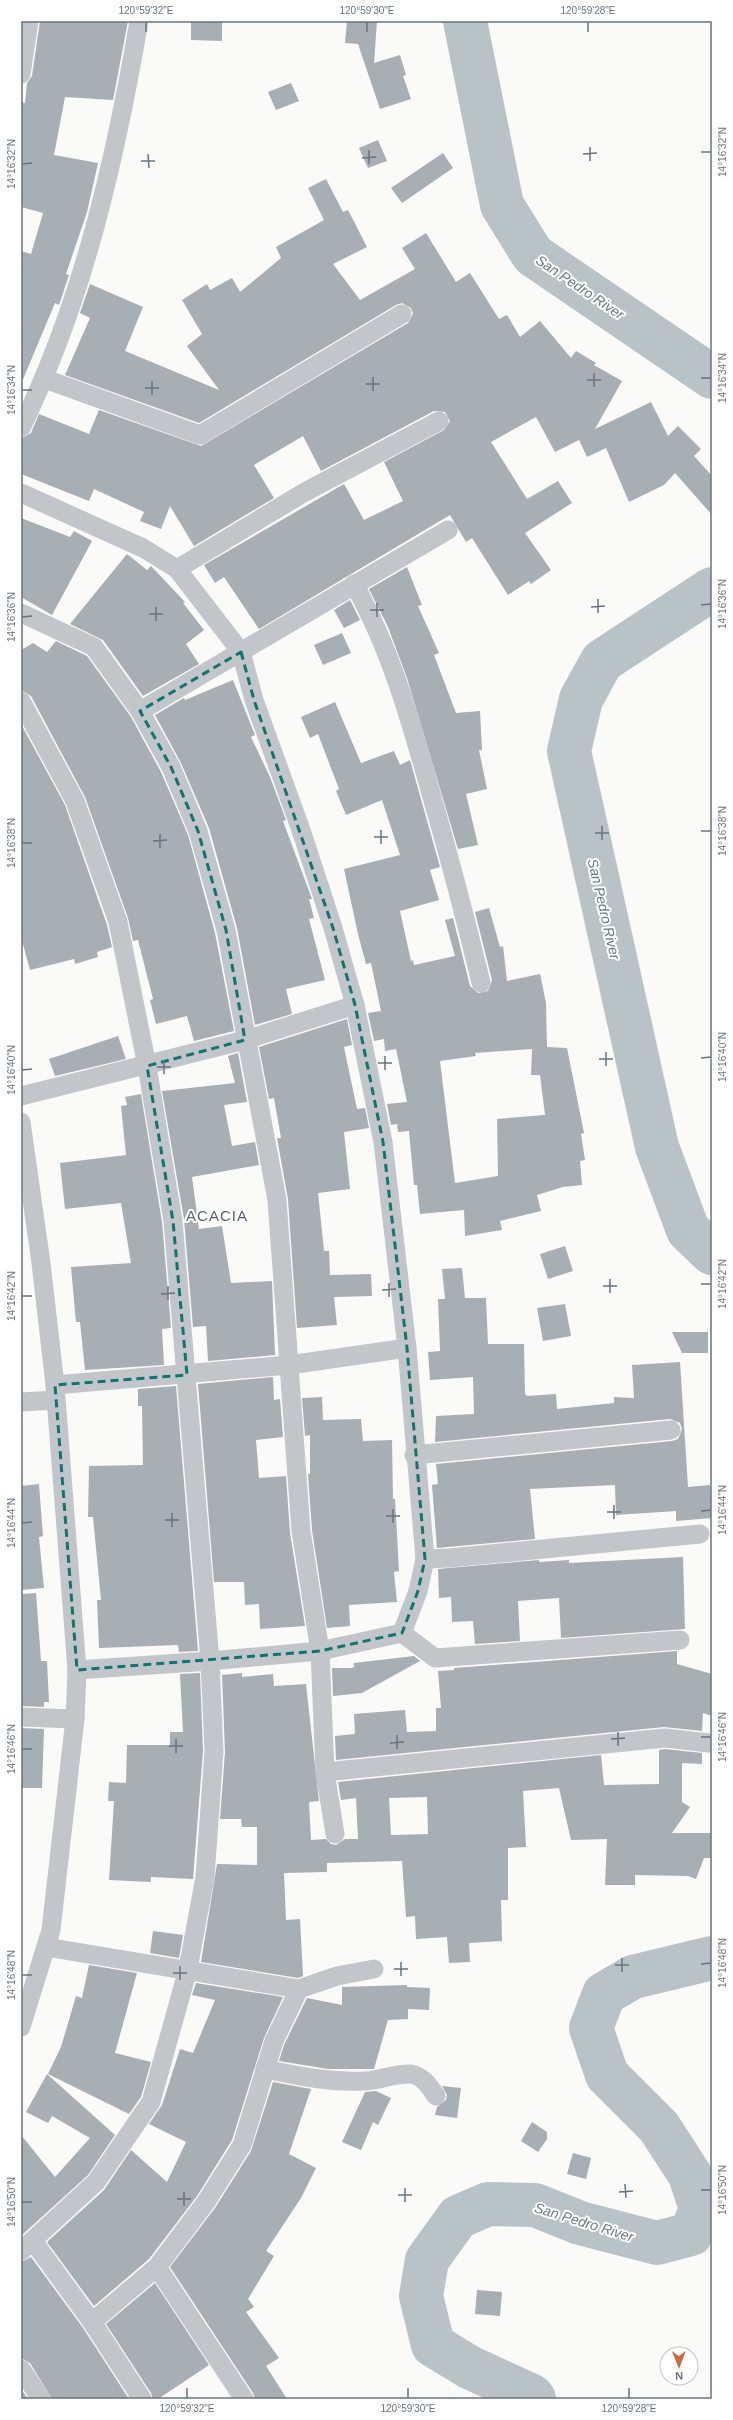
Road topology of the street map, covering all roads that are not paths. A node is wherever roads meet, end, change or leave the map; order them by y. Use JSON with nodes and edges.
{"nodes":[{"id":1,"x":29,"y":21,"type":"edge"},
{"id":2,"x":139,"y":21,"type":"edge"},
{"id":3,"x":21,"y":74,"type":"edge"},
{"id":4,"x":402,"y":314,"type":"dead end"},
{"id":5,"x":45,"y":379,"type":"junction"},
{"id":6,"x":439,"y":421,"type":"dead end"},
{"id":7,"x":21,"y":428,"type":"edge"},
{"id":8,"x":21,"y":493,"type":"edge"},
{"id":9,"x":448,"y":530,"type":"dead end"},
{"id":10,"x":177,"y":569,"type":"junction"},
{"id":11,"x":354,"y":584,"type":"junction"},
{"id":12,"x":21,"y":612,"type":"edge"},
{"id":13,"x":241,"y":652,"type":"junction"},
{"id":14,"x":21,"y":701,"type":"edge"},
{"id":15,"x":140,"y":711,"type":"junction"},
{"id":16,"x":481,"y":983,"type":"dead end"},
{"id":17,"x":355,"y":1005,"type":"junction"},
{"id":18,"x":245,"y":1040,"type":"junction"},
{"id":19,"x":147,"y":1066,"type":"junction"},
{"id":20,"x":21,"y":1096,"type":"edge"},
{"id":21,"x":21,"y":1122,"type":"edge"},
{"id":22,"x":407,"y":1348,"type":"junction"},
{"id":23,"x":289,"y":1365,"type":"junction"},
{"id":24,"x":187,"y":1374,"type":"junction"},
{"id":25,"x":55,"y":1393,"type":"junction"},
{"id":26,"x":21,"y":1402,"type":"edge"},
{"id":27,"x":671,"y":1430,"type":"dead end"},
{"id":28,"x":414,"y":1455,"type":"junction"},
{"id":29,"x":700,"y":1534,"type":"dead end"},
{"id":30,"x":425,"y":1559,"type":"junction"},
{"id":31,"x":402,"y":1633,"type":"junction"},
{"id":32,"x":680,"y":1640,"type":"dead end"},
{"id":33,"x":320,"y":1651,"type":"junction"},
{"id":34,"x":210,"y":1661,"type":"junction"},
{"id":35,"x":77,"y":1670,"type":"junction"},
{"id":36,"x":21,"y":1717,"type":"edge"},
{"id":37,"x":75,"y":1719,"type":"junction"},
{"id":38,"x":709,"y":1742,"type":"dead end"},
{"id":39,"x":325,"y":1772,"type":"junction"},
{"id":40,"x":335,"y":1834,"type":"dead end"},
{"id":41,"x":46,"y":1947,"type":"junction"},
{"id":42,"x":188,"y":1969,"type":"junction"},
{"id":43,"x":374,"y":1969,"type":"dead end"},
{"id":44,"x":299,"y":1989,"type":"junction"},
{"id":45,"x":21,"y":2027,"type":"edge"},
{"id":46,"x":265,"y":2069,"type":"junction"},
{"id":47,"x":436,"y":2096,"type":"dead end"},
{"id":48,"x":27,"y":2246,"type":"edge"},
{"id":49,"x":157,"y":2267,"type":"junction"},
{"id":50,"x":92,"y":2322,"type":"junction"},
{"id":51,"x":21,"y":2369,"type":"edge"},
{"id":52,"x":41,"y":2399,"type":"edge"},
{"id":53,"x":142,"y":2399,"type":"edge"},
{"id":54,"x":244,"y":2399,"type":"edge"}],
"edges":[{"from":1,"to":3,"type":"street"},
{"from":2,"to":5,"type":"street"},
{"from":4,"to":5,"type":"street"},
{"from":5,"to":7,"type":"street"},
{"from":6,"to":10,"type":"street"},
{"from":8,"to":10,"type":"street"},
{"from":9,"to":11,"type":"street"},
{"from":10,"to":13,"type":"street"},
{"from":11,"to":13,"type":"street"},
{"from":11,"to":16,"type":"street"},
{"from":12,"to":15,"type":"street"},
{"from":13,"to":15,"type":"street"},
{"from":13,"to":17,"type":"street"},
{"from":14,"to":19,"type":"street"},
{"from":15,"to":18,"type":"street"},
{"from":17,"to":18,"type":"street"},
{"from":17,"to":22,"type":"street"},
{"from":18,"to":19,"type":"street"},
{"from":18,"to":23,"type":"street"},
{"from":19,"to":20,"type":"street"},
{"from":19,"to":24,"type":"street"},
{"from":21,"to":25,"type":"street"},
{"from":22,"to":23,"type":"street"},
{"from":22,"to":28,"type":"street"},
{"from":23,"to":24,"type":"street"},
{"from":23,"to":33,"type":"street"},
{"from":24,"to":25,"type":"street"},
{"from":24,"to":34,"type":"street"},
{"from":25,"to":26,"type":"street"},
{"from":25,"to":35,"type":"street"},
{"from":27,"to":28,"type":"street"},
{"from":28,"to":30,"type":"street"},
{"from":29,"to":30,"type":"street"},
{"from":30,"to":31,"type":"street"},
{"from":31,"to":32,"type":"street"},
{"from":31,"to":33,"type":"street"},
{"from":33,"to":34,"type":"street"},
{"from":33,"to":39,"type":"street"},
{"from":34,"to":35,"type":"street"},
{"from":34,"to":42,"type":"street"},
{"from":35,"to":37,"type":"street"},
{"from":36,"to":37,"type":"street"},
{"from":37,"to":41,"type":"street"},
{"from":38,"to":39,"type":"street"},
{"from":39,"to":40,"type":"street"},
{"from":41,"to":42,"type":"street"},
{"from":41,"to":45,"type":"street"},
{"from":42,"to":44,"type":"street"},
{"from":42,"to":48,"type":"street"},
{"from":43,"to":44,"type":"street"},
{"from":44,"to":46,"type":"street"},
{"from":46,"to":47,"type":"street"},
{"from":46,"to":49,"type":"street"},
{"from":48,"to":50,"type":"street"},
{"from":49,"to":50,"type":"street"},
{"from":49,"to":54,"type":"street"},
{"from":50,"to":53,"type":"street"},
{"from":51,"to":52,"type":"street"}]}
